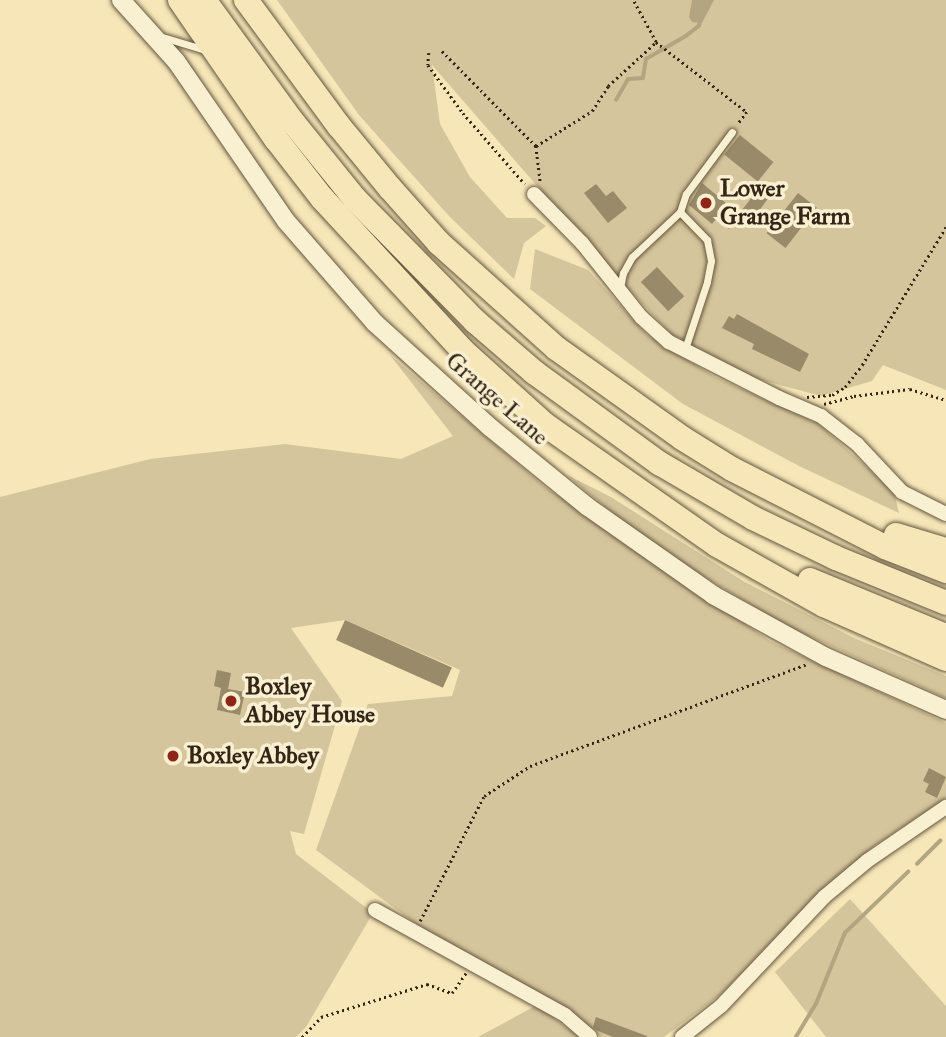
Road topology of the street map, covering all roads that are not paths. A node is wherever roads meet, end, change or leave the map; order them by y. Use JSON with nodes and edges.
{"nodes":[{"id":1,"x":121,"y":0,"type":"edge"},
{"id":2,"x":180,"y":0,"type":"edge"},
{"id":3,"x":204,"y":0,"type":"edge"},
{"id":4,"x":246,"y":0,"type":"edge"},
{"id":5,"x":152,"y":34,"type":"junction"},
{"id":6,"x":215,"y":54,"type":"junction"},
{"id":7,"x":732,"y":132,"type":"road end"},
{"id":8,"x":537,"y":198,"type":"road end"},
{"id":9,"x":680,"y":212,"type":"junction"},
{"id":10,"x":620,"y":292,"type":"junction"},
{"id":11,"x":685,"y":349,"type":"junction"},
{"id":12,"x":805,"y":508,"type":"junction"},
{"id":13,"x":668,"y":510,"type":"junction"},
{"id":14,"x":946,"y":514,"type":"edge"},
{"id":15,"x":946,"y":551,"type":"edge"},
{"id":16,"x":946,"y":571,"type":"edge"},
{"id":17,"x":946,"y":603,"type":"edge"},
{"id":18,"x":946,"y":636,"type":"edge"},
{"id":19,"x":946,"y":659,"type":"edge"},
{"id":20,"x":946,"y":710,"type":"edge"},
{"id":21,"x":946,"y":807,"type":"edge"},
{"id":22,"x":375,"y":909,"type":"dead end"},
{"id":23,"x":590,"y":1037,"type":"edge"},
{"id":24,"x":682,"y":1037,"type":"edge"}],
"edges":[{"from":1,"to":5,"type":"street","name":"Grange Lane"},
{"from":2,"to":6,"type":"highway"},
{"from":3,"to":17,"type":"highway"},
{"from":4,"to":12,"type":"highway"},
{"from":5,"to":6,"type":"lane"},
{"from":5,"to":20,"type":"street","name":"Grange Lane"},
{"from":6,"to":13,"type":"highway"},
{"from":7,"to":9,"type":"lane"},
{"from":8,"to":10,"type":"street"},
{"from":9,"to":10,"type":"lane"},
{"from":9,"to":11,"type":"lane"},
{"from":10,"to":11,"type":"street"},
{"from":11,"to":14,"type":"street"},
{"from":12,"to":15,"type":"highway"},
{"from":12,"to":16,"type":"highway"},
{"from":13,"to":18,"type":"highway"},
{"from":13,"to":19,"type":"highway"},
{"from":21,"to":24,"type":"street"},
{"from":22,"to":23,"type":"street"}]}
